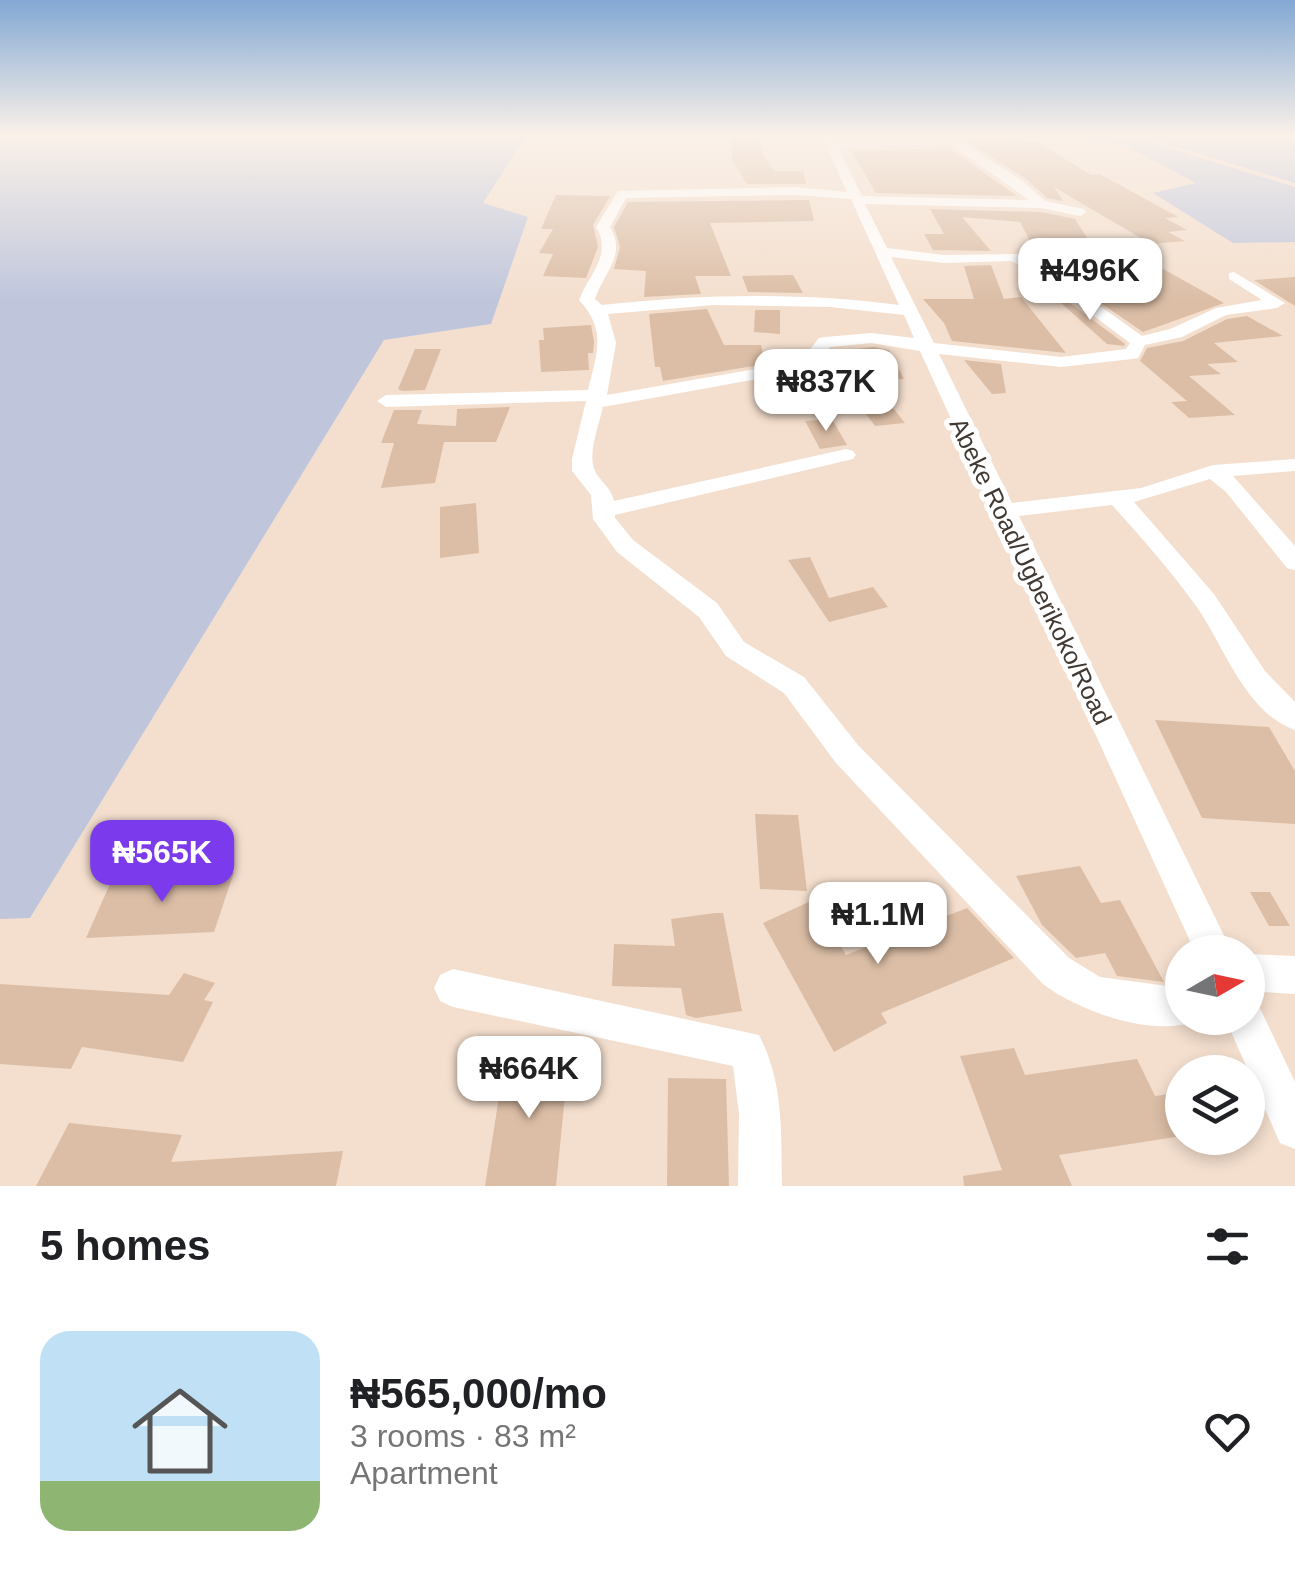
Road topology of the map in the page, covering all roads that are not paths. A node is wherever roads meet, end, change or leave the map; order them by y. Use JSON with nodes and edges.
{"nodes":[{"id":1,"x":852,"y":189,"type":"edge"},
{"id":2,"x":1025,"y":189,"type":"edge"},
{"id":3,"x":856,"y":198,"type":"junction"},
{"id":4,"x":1041,"y":204,"type":"junction"},
{"id":5,"x":1080,"y":212,"type":"dead end"},
{"id":6,"x":880,"y":251,"type":"junction"},
{"id":7,"x":1234,"y":276,"type":"dead end"},
{"id":8,"x":599,"y":310,"type":"junction"},
{"id":9,"x":907,"y":311,"type":"junction"},
{"id":10,"x":1139,"y":342,"type":"junction"},
{"id":11,"x":923,"y":345,"type":"junction"},
{"id":12,"x":596,"y":399,"type":"junction"},
{"id":13,"x":386,"y":400,"type":"dead end"},
{"id":14,"x":846,"y":455,"type":"dead end"},
{"id":15,"x":1295,"y":466,"type":"edge"},
{"id":16,"x":1213,"y":470,"type":"junction"},
{"id":17,"x":1118,"y":498,"type":"junction"},
{"id":18,"x":601,"y":510,"type":"junction"},
{"id":19,"x":1003,"y":512,"type":"junction"},
{"id":20,"x":1295,"y":562,"type":"edge"},
{"id":21,"x":1295,"y":718,"type":"edge"},
{"id":22,"x":1206,"y":935,"type":"edge"},
{"id":23,"x":1265,"y":974,"type":"edge"},
{"id":24,"x":1295,"y":975,"type":"edge"},
{"id":25,"x":453,"y":988,"type":"dead end"},
{"id":26,"x":1165,"y":1005,"type":"edge"},
{"id":27,"x":1252,"y":1035,"type":"edge"},
{"id":28,"x":1295,"y":1128,"type":"edge"},
{"id":29,"x":760,"y":1186,"type":"edge"}],
"edges":[{"from":1,"to":3,"type":"street","name":"Abeke Road/Ugberikoko/Road"},
{"from":2,"to":4,"type":"street"},
{"from":3,"to":4,"type":"street"},
{"from":3,"to":6,"type":"street","name":"Abeke Road/Ugberikoko/Road"},
{"from":3,"to":8,"type":"street"},
{"from":4,"to":5,"type":"street"},
{"from":6,"to":9,"type":"street","name":"Abeke Road/Ugberikoko/Road"},
{"from":6,"to":10,"type":"street"},
{"from":7,"to":10,"type":"street"},
{"from":8,"to":9,"type":"street"},
{"from":8,"to":12,"type":"street"},
{"from":9,"to":11,"type":"street","name":"Abeke Road/Ugberikoko/Road"},
{"from":10,"to":11,"type":"street"},
{"from":11,"to":12,"type":"street"},
{"from":11,"to":19,"type":"street","name":"Abeke Road/Ugberikoko/Road"},
{"from":12,"to":13,"type":"street"},
{"from":12,"to":18,"type":"street"},
{"from":14,"to":18,"type":"street"},
{"from":15,"to":16,"type":"street"},
{"from":16,"to":17,"type":"street"},
{"from":16,"to":20,"type":"street"},
{"from":17,"to":19,"type":"street"},
{"from":17,"to":21,"type":"street"},
{"from":18,"to":26,"type":"street"},
{"from":19,"to":22,"type":"street","name":"Abeke Road/Ugberikoko/Road"},
{"from":23,"to":24,"type":"street"},
{"from":25,"to":29,"type":"street"},
{"from":27,"to":28,"type":"street"}]}
